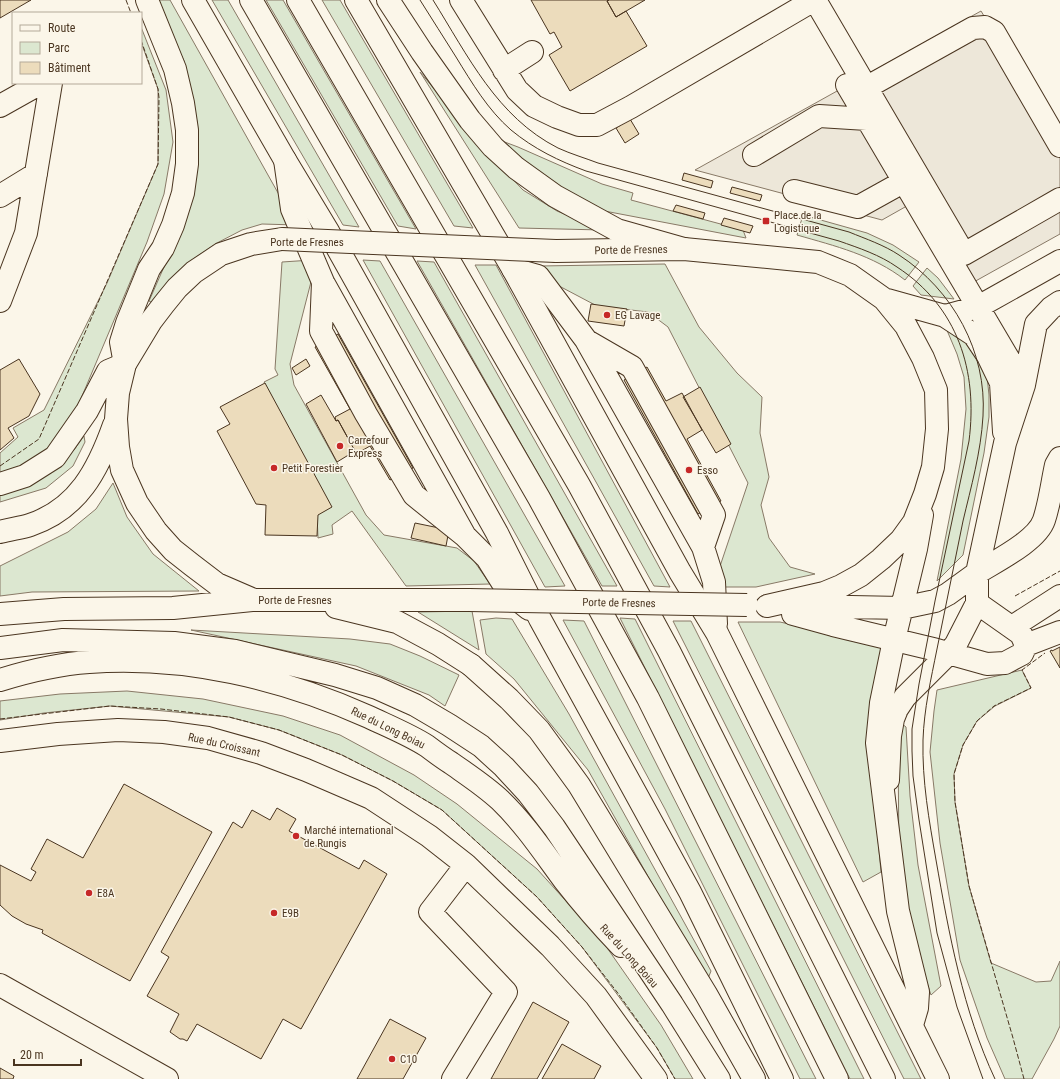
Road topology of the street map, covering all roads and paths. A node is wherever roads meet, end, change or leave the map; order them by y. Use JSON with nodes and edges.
{"nodes":[{"id":1,"x":147,"y":0,"type":"edge"},
{"id":2,"x":193,"y":0,"type":"edge"},
{"id":3,"x":252,"y":0,"type":"edge"},
{"id":4,"x":298,"y":0,"type":"edge"},
{"id":5,"x":356,"y":0,"type":"edge"},
{"id":6,"x":388,"y":0,"type":"edge"},
{"id":7,"x":461,"y":0,"type":"edge"},
{"id":8,"x":815,"y":0,"type":"edge"},
{"id":9,"x":532,"y":52,"type":"dead end"},
{"id":10,"x":504,"y":70,"type":"junction"},
{"id":11,"x":39,"y":84,"type":"edge"},
{"id":12,"x":52,"y":84,"type":"edge"},
{"id":13,"x":855,"y":89,"type":"junction"},
{"id":14,"x":0,"y":106,"type":"edge"},
{"id":15,"x":867,"y":119,"type":"junction"},
{"id":16,"x":885,"y":135,"type":"junction"},
{"id":17,"x":1060,"y":146,"type":"edge"},
{"id":18,"x":754,"y":155,"type":"dead end"},
{"id":19,"x":285,"y":160,"type":"junction"},
{"id":20,"x":36,"y":174,"type":"junction"},
{"id":21,"x":903,"y":182,"type":"junction"},
{"id":22,"x":794,"y":191,"type":"dead end"},
{"id":23,"x":0,"y":196,"type":"edge"},
{"id":24,"x":1060,"y":199,"type":"edge"},
{"id":25,"x":684,"y":249,"type":"junction"},
{"id":26,"x":1060,"y":261,"type":"edge"},
{"id":27,"x":513,"y":269,"type":"junction"},
{"id":28,"x":884,"y":299,"type":"junction"},
{"id":29,"x":0,"y":301,"type":"edge"},
{"id":30,"x":1060,"y":302,"type":"edge"},
{"id":31,"x":978,"y":307,"type":"junction"},
{"id":32,"x":945,"y":316,"type":"junction"},
{"id":33,"x":125,"y":364,"type":"junction"},
{"id":34,"x":1024,"y":385,"type":"junction"},
{"id":35,"x":116,"y":418,"type":"junction"},
{"id":36,"x":1005,"y":443,"type":"junction"},
{"id":37,"x":1060,"y":458,"type":"edge"},
{"id":38,"x":0,"y":484,"type":"edge"},
{"id":39,"x":925,"y":494,"type":"junction"},
{"id":40,"x":0,"y":532,"type":"edge"},
{"id":41,"x":977,"y":573,"type":"junction"},
{"id":42,"x":1060,"y":596,"type":"edge"},
{"id":43,"x":304,"y":599,"type":"junction"},
{"id":44,"x":254,"y":600,"type":"junction"},
{"id":45,"x":977,"y":603,"type":"junction"},
{"id":46,"x":757,"y":606,"type":"junction"},
{"id":47,"x":902,"y":608,"type":"junction"},
{"id":48,"x":0,"y":614,"type":"edge"},
{"id":49,"x":540,"y":619,"type":"junction"},
{"id":50,"x":1012,"y":627,"type":"junction"},
{"id":51,"x":1060,"y":632,"type":"edge"},
{"id":52,"x":717,"y":633,"type":"junction"},
{"id":53,"x":894,"y":640,"type":"junction"},
{"id":54,"x":106,"y":641,"type":"junction"},
{"id":55,"x":1026,"y":645,"type":"junction"},
{"id":56,"x":0,"y":648,"type":"edge"},
{"id":57,"x":949,"y":653,"type":"junction"},
{"id":58,"x":0,"y":664,"type":"edge"},
{"id":59,"x":0,"y":680,"type":"edge"},
{"id":60,"x":0,"y":741,"type":"edge"},
{"id":61,"x":886,"y":822,"type":"junction"},
{"id":62,"x":466,"y":864,"type":"junction"},
{"id":63,"x":0,"y":986,"type":"edge"},
{"id":64,"x":672,"y":1004,"type":"junction"},
{"id":65,"x":912,"y":1025,"type":"junction"},
{"id":66,"x":167,"y":1079,"type":"edge"},
{"id":67,"x":453,"y":1079,"type":"edge"},
{"id":68,"x":656,"y":1079,"type":"edge"},
{"id":69,"x":719,"y":1079,"type":"edge"},
{"id":70,"x":754,"y":1079,"type":"edge"},
{"id":71,"x":782,"y":1079,"type":"edge"},
{"id":72,"x":837,"y":1079,"type":"edge"},
{"id":73,"x":884,"y":1079,"type":"edge"},
{"id":74,"x":938,"y":1079,"type":"edge"}],
"edges":[{"from":1,"to":33,"type":"main road"},
{"from":2,"to":19,"type":"main road"},
{"from":3,"to":72,"type":"main road"},
{"from":4,"to":73,"type":"main road"},
{"from":5,"to":27,"type":"main road"},
{"from":6,"to":25,"type":"main road"},
{"from":7,"to":10,"type":"main road"},
{"from":8,"to":10,"type":"main road"},
{"from":8,"to":13,"type":"main road"},
{"from":9,"to":10,"type":"main road"},
{"from":11,"to":14,"type":"main road"},
{"from":12,"to":20,"type":"main road"},
{"from":13,"to":15,"type":"main road"},
{"from":13,"to":16,"type":"main road"},
{"from":13,"to":17,"type":"main road"},
{"from":15,"to":16,"type":"main road"},
{"from":15,"to":18,"type":"main road"},
{"from":16,"to":21,"type":"main road"},
{"from":16,"to":24,"type":"main road"},
{"from":19,"to":49,"type":"main road"},
{"from":19,"to":49,"type":"main road"},
{"from":20,"to":23,"type":"main road"},
{"from":20,"to":29,"type":"main road"},
{"from":21,"to":22,"type":"main road"},
{"from":21,"to":31,"type":"main road"},
{"from":25,"to":28,"type":"main road","name":"Porte de Fresnes"},
{"from":25,"to":33,"type":"main road","name":"Porte de Fresnes","bridge":true},
{"from":26,"to":31,"type":"main road"},
{"from":27,"to":52,"type":"main road"},
{"from":27,"to":52,"type":"main road"},
{"from":28,"to":32,"type":"main road"},
{"from":28,"to":39,"type":"main road","name":"Porte de Fresnes"},
{"from":30,"to":34,"type":"main road"},
{"from":31,"to":32,"type":"main road"},
{"from":31,"to":34,"type":"main road"},
{"from":32,"to":36,"type":"main road"},
{"from":33,"to":35,"type":"main road","name":"Porte de Fresnes"},
{"from":33,"to":38,"type":"main road"},
{"from":34,"to":36,"type":"main road"},
{"from":35,"to":40,"type":"main road"},
{"from":35,"to":44,"type":"main road","name":"Porte de Fresnes"},
{"from":36,"to":41,"type":"main road"},
{"from":37,"to":41,"type":"main road"},
{"from":39,"to":46,"type":"main road","name":"Porte de Fresnes"},
{"from":39,"to":47,"type":"main road"},
{"from":41,"to":45,"type":"main road"},
{"from":41,"to":47,"type":"main road"},
{"from":42,"to":50,"type":"main road"},
{"from":43,"to":44,"type":"main road","name":"Porte de Fresnes"},
{"from":43,"to":46,"type":"main road","name":"Porte de Fresnes","bridge":true},
{"from":43,"to":70,"type":"main road"},
{"from":44,"to":48,"type":"main road"},
{"from":45,"to":50,"type":"main road"},
{"from":45,"to":57,"type":"main road"},
{"from":46,"to":47,"type":"main road"},
{"from":46,"to":53,"type":"main road"},
{"from":47,"to":53,"type":"main road"},
{"from":49,"to":71,"type":"main road"},
{"from":50,"to":55,"type":"main road"},
{"from":51,"to":55,"type":"main road"},
{"from":52,"to":65,"type":"main road"},
{"from":53,"to":57,"type":"main road"},
{"from":53,"to":61,"type":"main road"},
{"from":54,"to":56,"type":"main road"},
{"from":54,"to":58,"type":"main road"},
{"from":54,"to":64,"type":"main road","name":"Rue du Long Boiau"},
{"from":55,"to":57,"type":"main road"},
{"from":57,"to":61,"type":"main road"},
{"from":59,"to":64,"type":"main road","name":"Rue du Long Boiau"},
{"from":60,"to":62,"type":"main road","name":"Rue du Croissant"},
{"from":61,"to":65,"type":"main road"},
{"from":62,"to":67,"type":"main road"},
{"from":62,"to":68,"type":"main road","name":"Rue du Croissant"},
{"from":63,"to":66,"type":"main road"},
{"from":64,"to":69,"type":"main road","name":"Rue du Long Boiau"},
{"from":65,"to":74,"type":"main road"}]}
